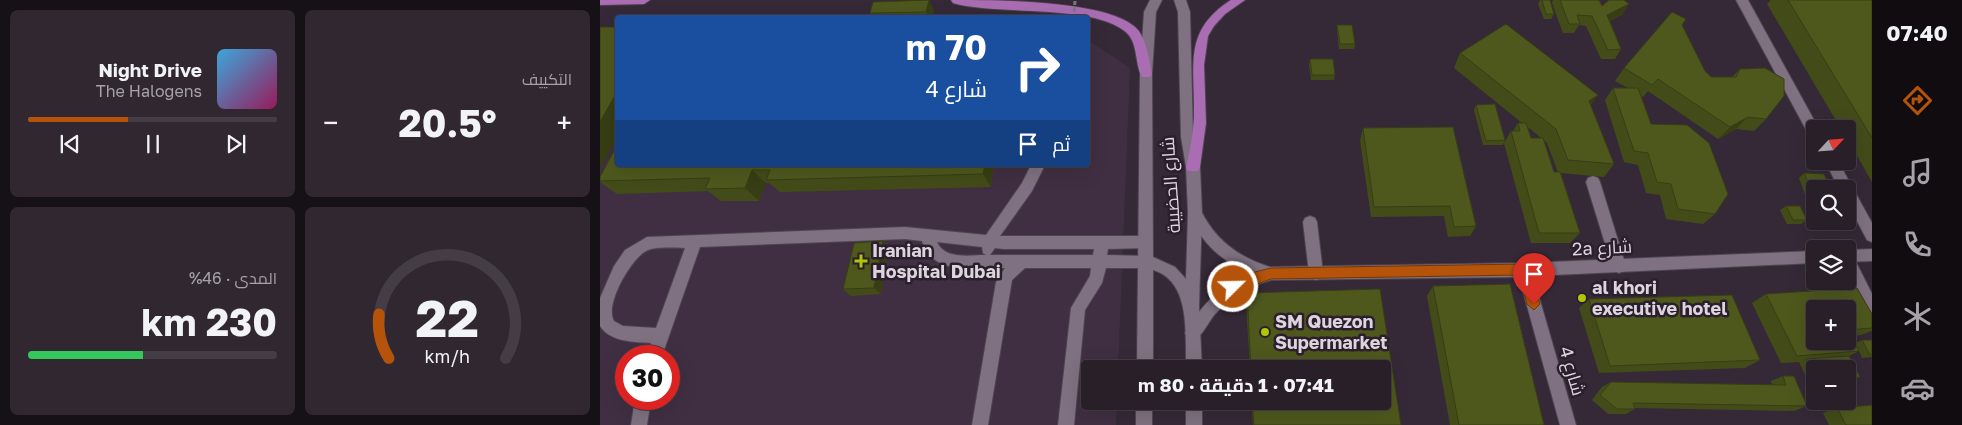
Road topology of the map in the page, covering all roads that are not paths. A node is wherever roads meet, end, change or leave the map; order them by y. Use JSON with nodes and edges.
{"nodes":[{"id":1,"x":644,"y":0,"type":"edge"},
{"id":2,"x":957,"y":0,"type":"edge"},
{"id":3,"x":1156,"y":0,"type":"edge"},
{"id":4,"x":1180,"y":0,"type":"edge"},
{"id":5,"x":1239,"y":0,"type":"edge"},
{"id":6,"x":1742,"y":0,"type":"edge"},
{"id":7,"x":600,"y":1,"type":"edge"},
{"id":8,"x":1146,"y":74,"type":"junction"},
{"id":9,"x":1808,"y":120,"type":"edge"},
{"id":10,"x":1037,"y":167,"type":"edge"},
{"id":11,"x":1193,"y":167,"type":"junction"},
{"id":12,"x":1593,"y":182,"type":"edge"},
{"id":13,"x":1856,"y":207,"type":"edge"},
{"id":14,"x":1195,"y":213,"type":"junction"},
{"id":15,"x":1310,"y":222,"type":"dead end"},
{"id":16,"x":928,"y":234,"type":"junction"},
{"id":17,"x":1872,"y":236,"type":"edge"},
{"id":18,"x":696,"y":240,"type":"junction"},
{"id":19,"x":990,"y":242,"type":"junction"},
{"id":20,"x":1102,"y":242,"type":"junction"},
{"id":21,"x":1146,"y":242,"type":"junction"},
{"id":22,"x":1872,"y":255,"type":"edge"},
{"id":23,"x":1856,"y":256,"type":"edge"},
{"id":24,"x":1806,"y":257,"type":"edge"},
{"id":25,"x":985,"y":262,"type":"junction"},
{"id":26,"x":1020,"y":262,"type":"junction"},
{"id":27,"x":1100,"y":262,"type":"junction"},
{"id":28,"x":1146,"y":262,"type":"junction"},
{"id":29,"x":1618,"y":266,"type":"junction"},
{"id":30,"x":1524,"y":270,"type":"junction"},
{"id":31,"x":1271,"y":273,"type":"junction"},
{"id":32,"x":1316,"y":273,"type":"junction"},
{"id":33,"x":1856,"y":278,"type":"edge"},
{"id":34,"x":1192,"y":307,"type":"junction"},
{"id":35,"x":1872,"y":309,"type":"edge"},
{"id":36,"x":1193,"y":333,"type":"junction"},
{"id":37,"x":661,"y":336,"type":"junction"},
{"id":38,"x":658,"y":345,"type":"edge"},
{"id":39,"x":1145,"y":360,"type":"edge"},
{"id":40,"x":1194,"y":360,"type":"edge"},
{"id":41,"x":641,"y":410,"type":"edge"},
{"id":42,"x":1144,"y":410,"type":"edge"},
{"id":43,"x":1194,"y":410,"type":"edge"},
{"id":44,"x":639,"y":425,"type":"edge"},
{"id":45,"x":980,"y":425,"type":"edge"},
{"id":46,"x":1066,"y":425,"type":"edge"},
{"id":47,"x":1144,"y":425,"type":"edge"},
{"id":48,"x":1194,"y":425,"type":"edge"},
{"id":49,"x":1568,"y":425,"type":"edge"}],
"edges":[{"from":1,"to":7,"type":"main road"},
{"from":2,"to":8,"type":"main road"},
{"from":3,"to":8,"type":"street","name":"شارع الحضيبة"},
{"from":4,"to":11,"type":"street","name":"شارع الحضيبة"},
{"from":5,"to":11,"type":"main road"},
{"from":6,"to":9,"type":"street"},
{"from":8,"to":21,"type":"street","name":"شارع الحضيبة"},
{"from":10,"to":19,"type":"street"},
{"from":11,"to":14,"type":"street","name":"شارع الحضيبة"},
{"from":12,"to":29,"type":"street"},
{"from":13,"to":17,"type":"street"},
{"from":14,"to":31,"type":"street","name":"2a شارع"},
{"from":14,"to":34,"type":"street","name":"شارع الحضيبة"},
{"from":15,"to":32,"type":"street"},
{"from":16,"to":18,"type":"street"},
{"from":16,"to":19,"type":"street"},
{"from":16,"to":25,"type":"street"},
{"from":18,"to":37,"type":"street"},
{"from":18,"to":37,"type":"street"},
{"from":19,"to":20,"type":"street"},
{"from":19,"to":25,"type":"street"},
{"from":20,"to":21,"type":"street"},
{"from":20,"to":27,"type":"street"},
{"from":21,"to":28,"type":"street","name":"شارع الحضيبة"},
{"from":22,"to":23,"type":"street"},
{"from":24,"to":29,"type":"street","name":"2a شارع"},
{"from":25,"to":26,"type":"street"},
{"from":26,"to":27,"type":"street"},
{"from":26,"to":45,"type":"street"},
{"from":27,"to":28,"type":"street"},
{"from":27,"to":46,"type":"street"},
{"from":28,"to":34,"type":"street"},
{"from":28,"to":39,"type":"street","name":"شارع الحضيبة"},
{"from":29,"to":30,"type":"street","name":"2a شارع"},
{"from":30,"to":32,"type":"street","name":"2a شارع"},
{"from":30,"to":49,"type":"street","name":"شارع 4"},
{"from":31,"to":32,"type":"street","name":"2a شارع"},
{"from":31,"to":36,"type":"street","name":"2a شارع"},
{"from":33,"to":35,"type":"street"},
{"from":34,"to":36,"type":"street","name":"شارع الحضيبة"},
{"from":36,"to":40,"type":"street","name":"شارع الحضيبة"},
{"from":37,"to":38,"type":"street"},
{"from":41,"to":44,"type":"street"},
{"from":42,"to":47,"type":"street"},
{"from":43,"to":48,"type":"street"}]}
